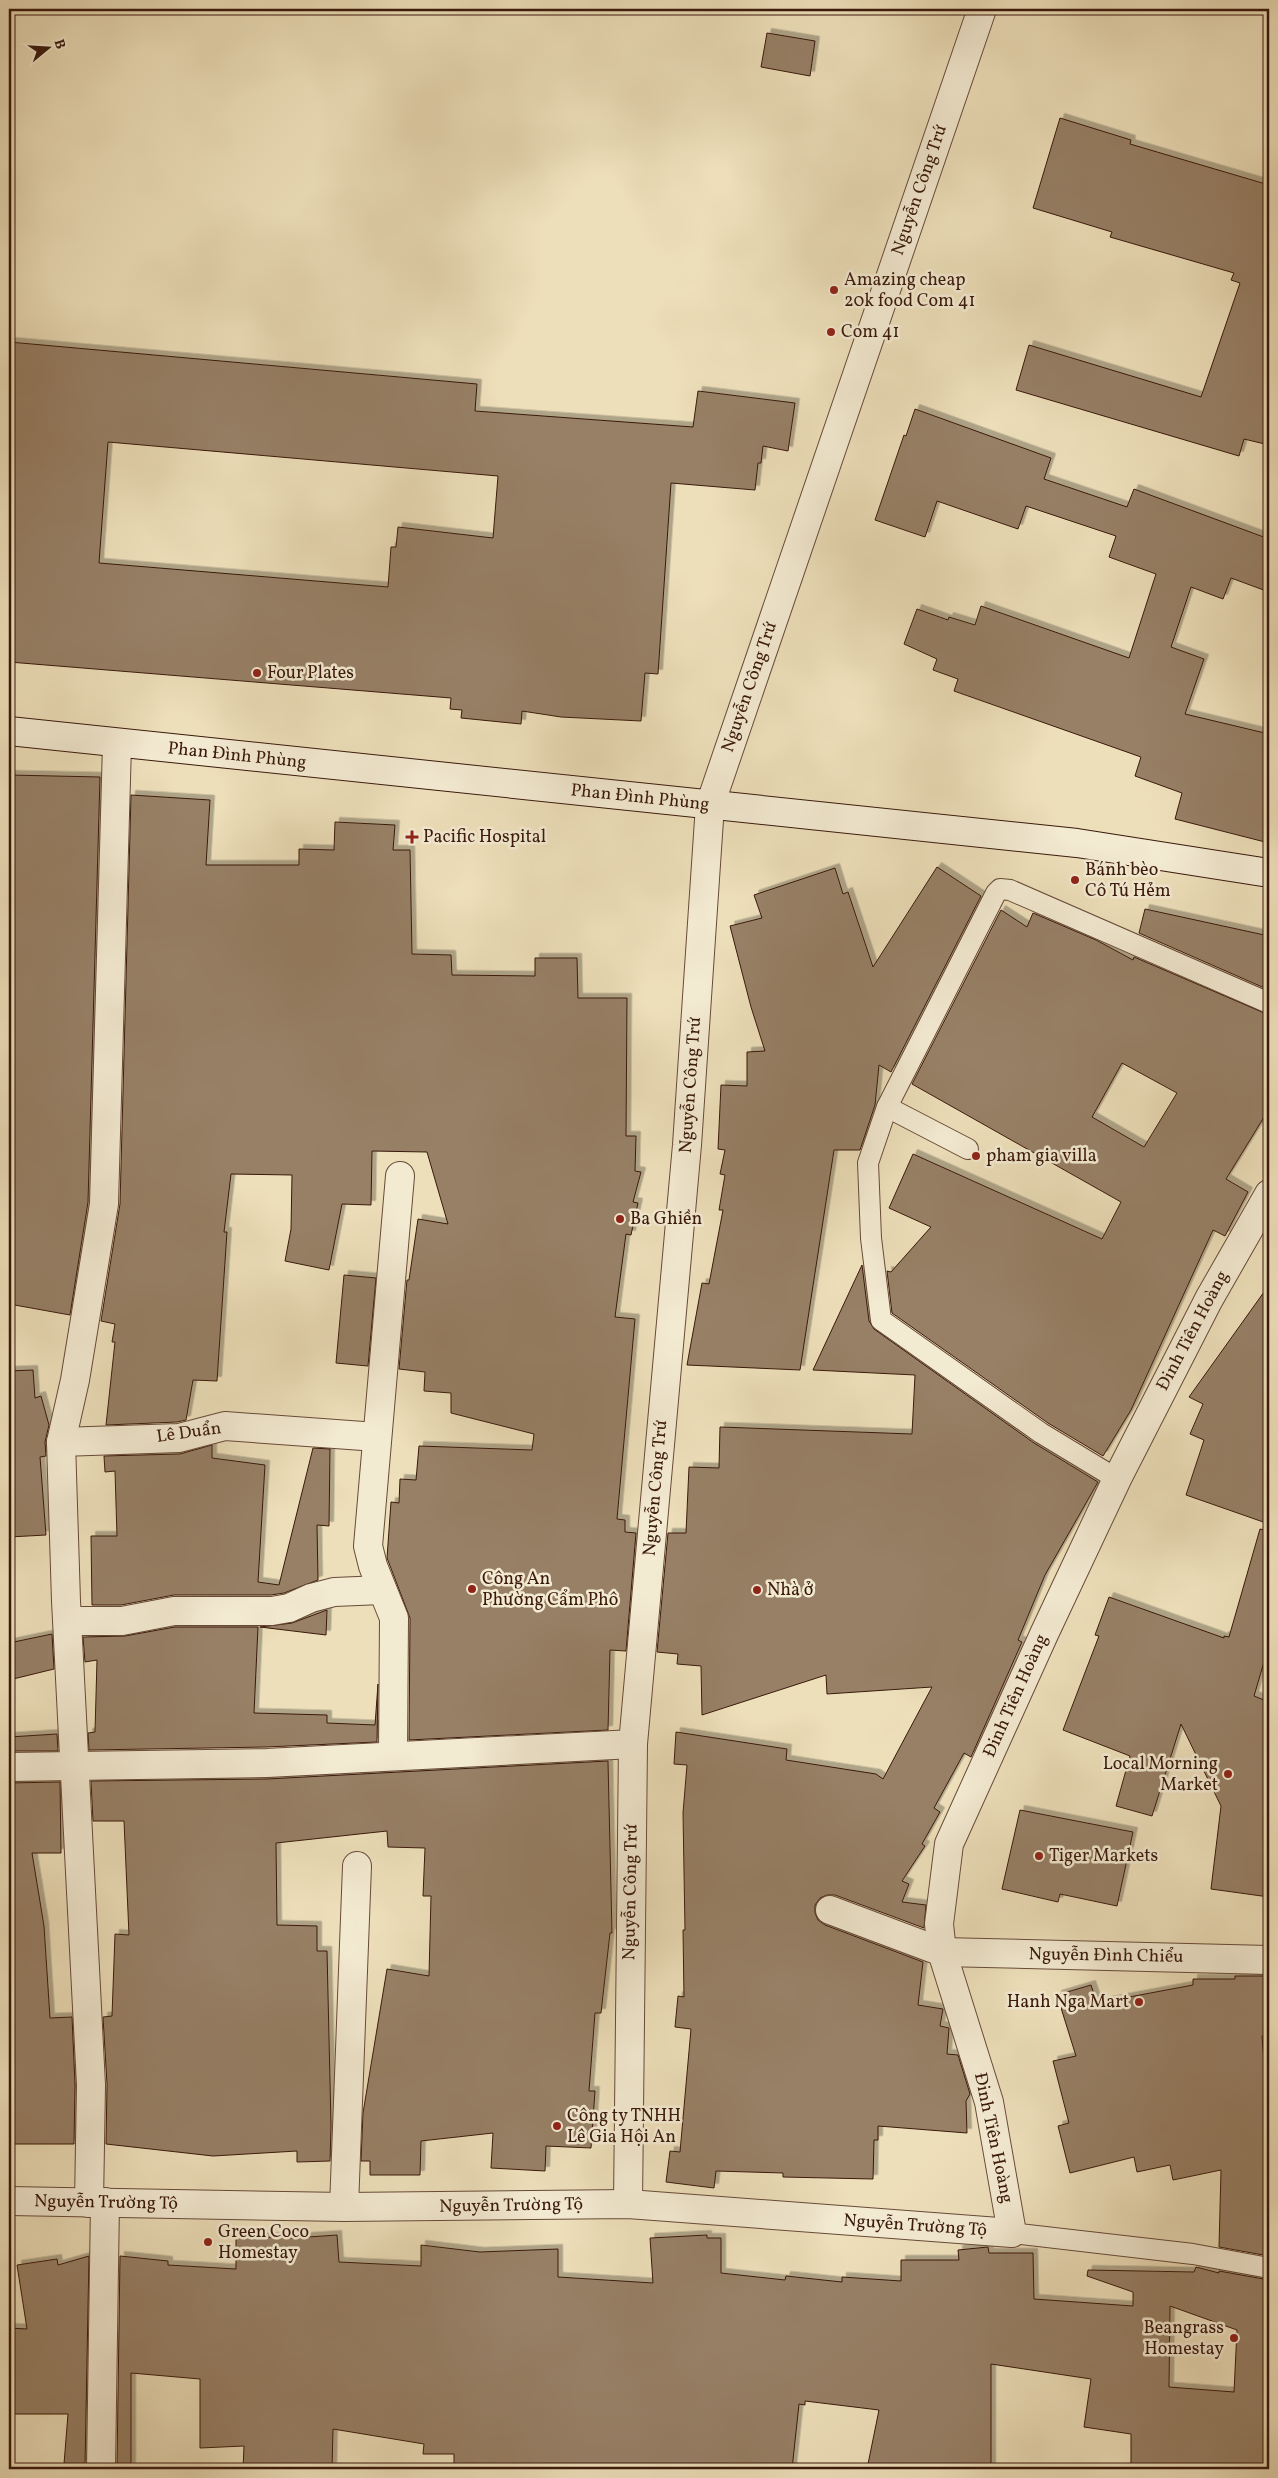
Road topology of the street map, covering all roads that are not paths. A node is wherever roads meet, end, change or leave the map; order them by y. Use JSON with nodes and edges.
{"nodes":[{"id":1,"x":982,"y":9,"type":"edge"},
{"id":2,"x":9,"y":731,"type":"edge"},
{"id":3,"x":117,"y":744,"type":"junction"},
{"id":4,"x":710,"y":805,"type":"junction"},
{"id":5,"x":1269,"y":874,"type":"edge"},
{"id":6,"x":1269,"y":1003,"type":"edge"},
{"id":7,"x":887,"y":1108,"type":"junction"},
{"id":8,"x":968,"y":1149,"type":"dead end"},
{"id":9,"x":400,"y":1176,"type":"dead end"},
{"id":10,"x":1269,"y":1194,"type":"edge"},
{"id":11,"x":377,"y":1437,"type":"junction"},
{"id":12,"x":61,"y":1442,"type":"junction"},
{"id":13,"x":1117,"y":1480,"type":"junction"},
{"id":14,"x":382,"y":1590,"type":"junction"},
{"id":15,"x":68,"y":1621,"type":"junction"},
{"id":16,"x":633,"y":1744,"type":"junction"},
{"id":17,"x":393,"y":1755,"type":"junction"},
{"id":18,"x":74,"y":1766,"type":"junction"},
{"id":19,"x":9,"y":1767,"type":"edge"},
{"id":20,"x":357,"y":1866,"type":"dead end"},
{"id":21,"x":830,"y":1910,"type":"dead end"},
{"id":22,"x":942,"y":1952,"type":"junction"},
{"id":23,"x":1269,"y":1960,"type":"edge"},
{"id":24,"x":9,"y":2201,"type":"edge"},
{"id":25,"x":97,"y":2202,"type":"junction"},
{"id":26,"x":628,"y":2204,"type":"junction"},
{"id":27,"x":344,"y":2208,"type":"junction"},
{"id":28,"x":1012,"y":2233,"type":"junction"},
{"id":29,"x":1269,"y":2268,"type":"edge"},
{"id":30,"x":101,"y":2469,"type":"edge"}],
"edges":[{"from":1,"to":4,"type":"street","name":"Nguyễn Công Trứ"},
{"from":2,"to":3,"type":"street","name":"Phan Đình Phùng"},
{"from":3,"to":4,"type":"street","name":"Phan Đình Phùng"},
{"from":3,"to":12,"type":"street"},
{"from":4,"to":5,"type":"street","name":"Phan Đình Phùng"},
{"from":4,"to":16,"type":"street","name":"Nguyễn Công Trứ"},
{"from":6,"to":7,"type":"lane"},
{"from":7,"to":8,"type":"lane"},
{"from":7,"to":13,"type":"lane"},
{"from":9,"to":11,"type":"street"},
{"from":10,"to":13,"type":"street","name":"Đinh Tiên Hoàng"},
{"from":11,"to":12,"type":"street","name":"Lê Duẩn"},
{"from":11,"to":14,"type":"street"},
{"from":12,"to":15,"type":"street"},
{"from":13,"to":22,"type":"street","name":"Đinh Tiên Hoàng"},
{"from":14,"to":15,"type":"street"},
{"from":14,"to":17,"type":"street"},
{"from":15,"to":18,"type":"street"},
{"from":16,"to":17,"type":"street"},
{"from":16,"to":26,"type":"street","name":"Nguyễn Công Trứ"},
{"from":17,"to":18,"type":"street"},
{"from":18,"to":19,"type":"street"},
{"from":18,"to":25,"type":"street"},
{"from":20,"to":27,"type":"street"},
{"from":21,"to":22,"type":"street","name":"Nguyễn Đình Chiểu"},
{"from":22,"to":23,"type":"street","name":"Nguyễn Đình Chiểu"},
{"from":22,"to":28,"type":"street","name":"Đinh Tiên Hoàng"},
{"from":24,"to":25,"type":"street","name":"Nguyễn Trường Tộ"},
{"from":25,"to":27,"type":"street","name":"Nguyễn Trường Tộ"},
{"from":25,"to":30,"type":"street"},
{"from":26,"to":27,"type":"street","name":"Nguyễn Trường Tộ"},
{"from":26,"to":28,"type":"street","name":"Nguyễn Trường Tộ"},
{"from":28,"to":29,"type":"lane"}]}
